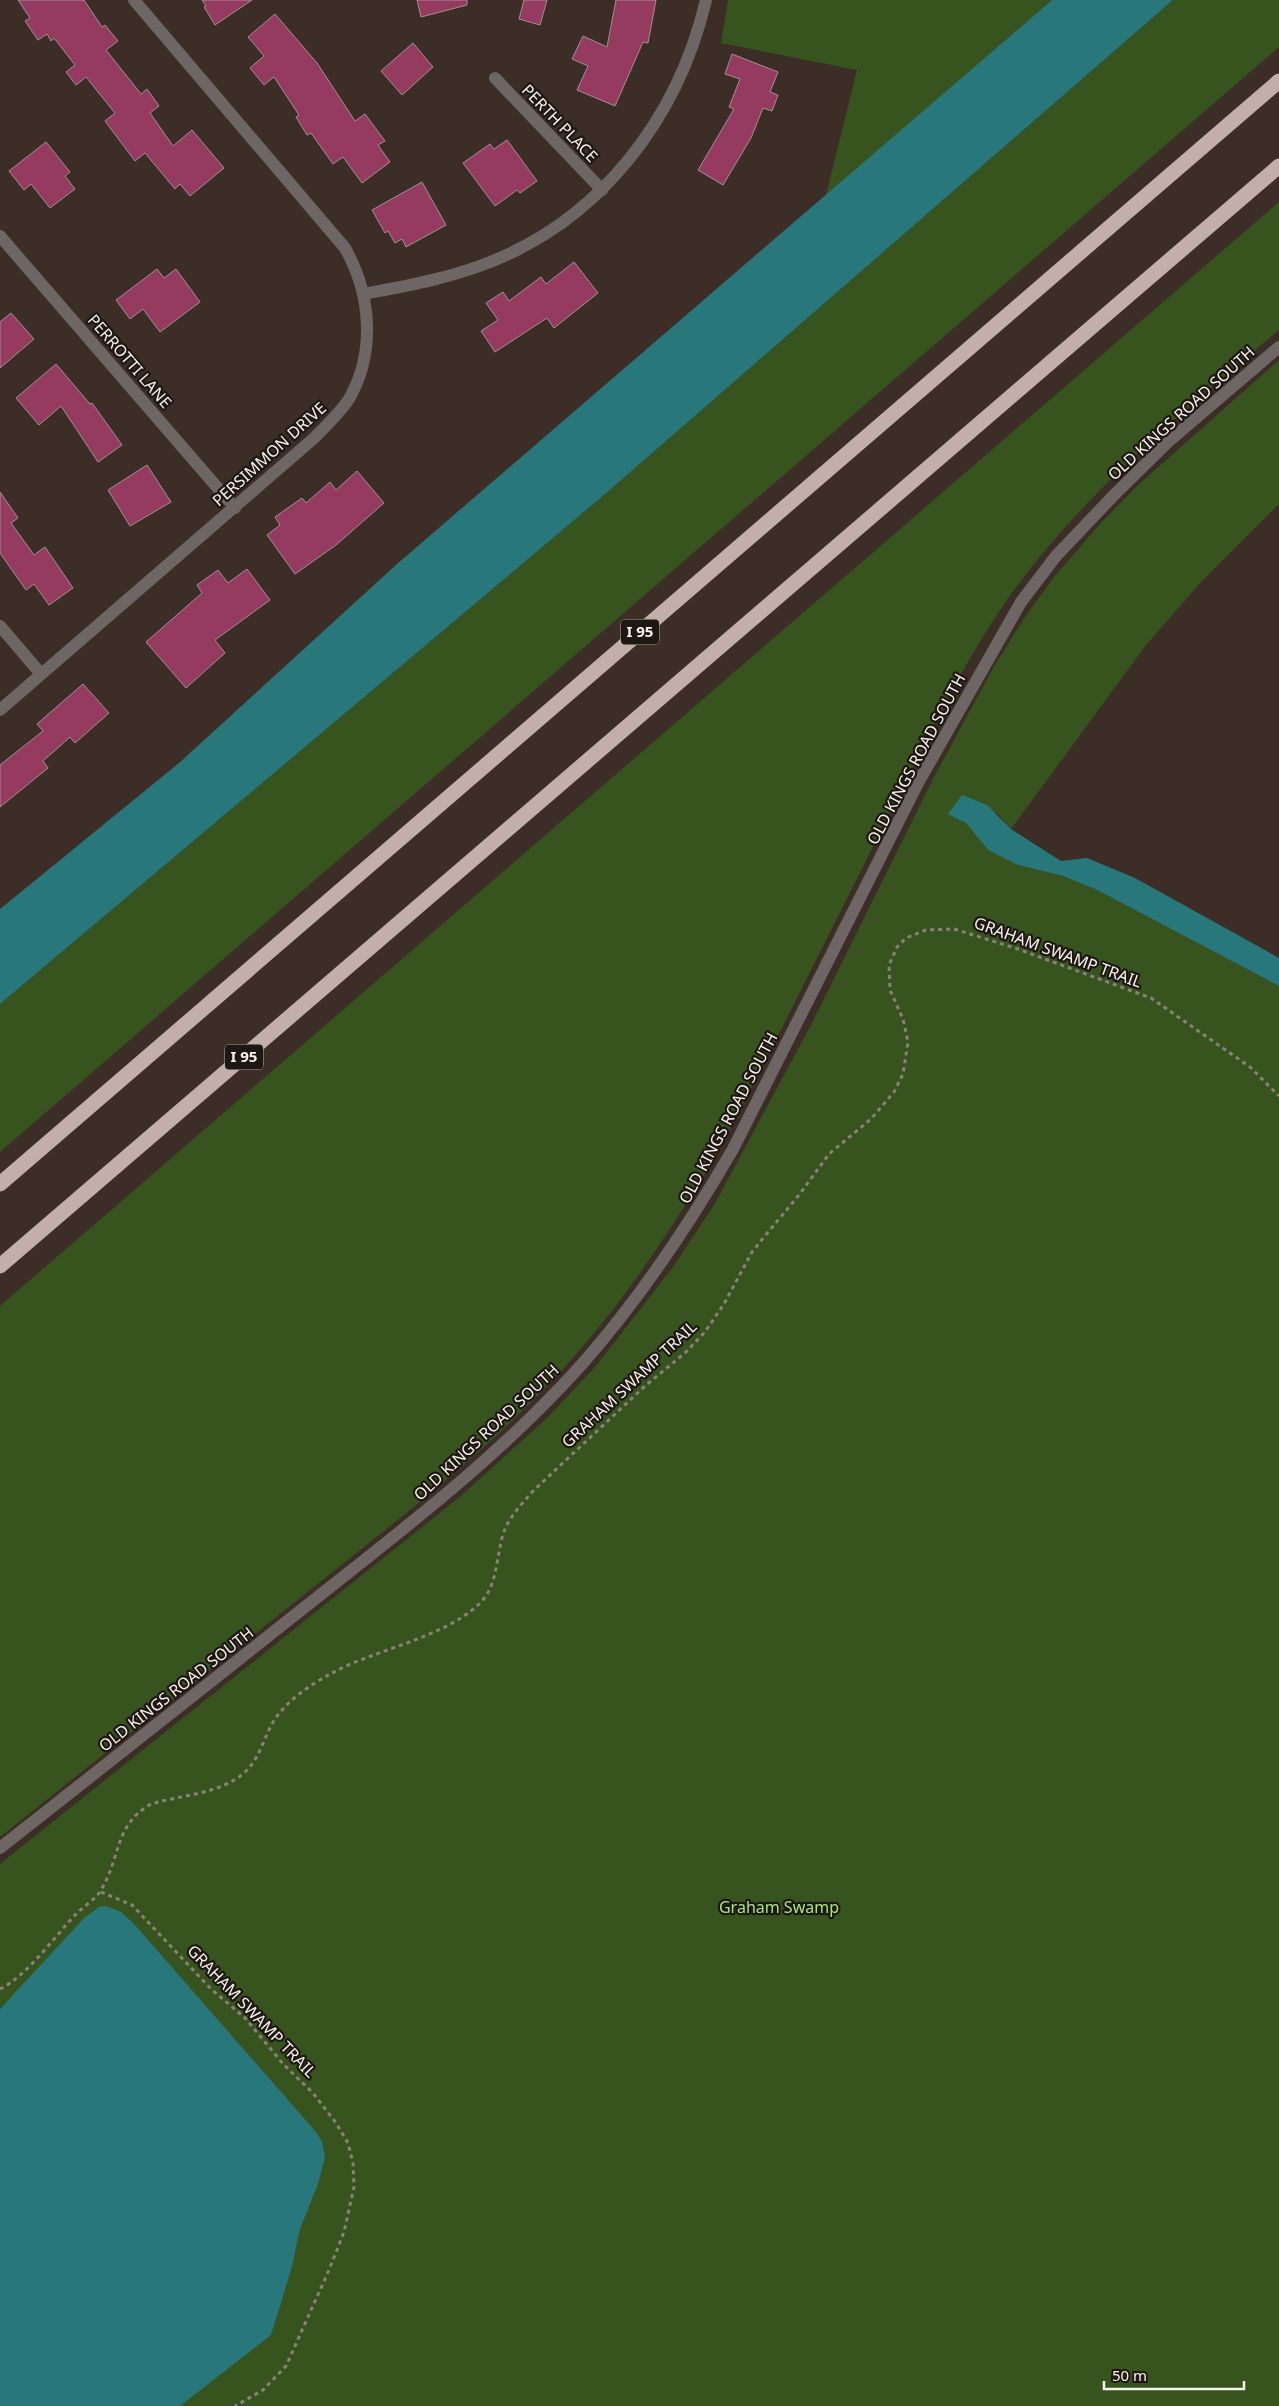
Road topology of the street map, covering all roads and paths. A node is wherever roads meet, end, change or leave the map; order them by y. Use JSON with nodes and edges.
{"nodes":[{"id":1,"x":134,"y":0,"type":"edge"},
{"id":2,"x":706,"y":0,"type":"edge"},
{"id":3,"x":495,"y":78,"type":"dead end"},
{"id":4,"x":1279,"y":81,"type":"edge"},
{"id":5,"x":1279,"y":166,"type":"edge"},
{"id":6,"x":602,"y":190,"type":"junction"},
{"id":7,"x":0,"y":236,"type":"edge"},
{"id":8,"x":364,"y":294,"type":"junction"},
{"id":9,"x":1279,"y":347,"type":"edge"},
{"id":10,"x":235,"y":508,"type":"junction"},
{"id":11,"x":0,"y":626,"type":"edge"},
{"id":12,"x":41,"y":674,"type":"junction"},
{"id":13,"x":0,"y":710,"type":"edge"},
{"id":14,"x":1279,"y":1096,"type":"edge"},
{"id":15,"x":0,"y":1184,"type":"edge"},
{"id":16,"x":0,"y":1266,"type":"edge"},
{"id":17,"x":0,"y":1848,"type":"edge"},
{"id":18,"x":101,"y":1892,"type":"junction"},
{"id":19,"x":0,"y":1988,"type":"edge"},
{"id":20,"x":236,"y":2406,"type":"edge"}],
"edges":[{"from":1,"to":8,"type":"street","name":"PERSIMMON DRIVE"},
{"from":2,"to":6,"type":"street"},
{"from":3,"to":6,"type":"street","name":"PERTH PLACE"},
{"from":4,"to":15,"type":"highway","number":"I 95"},
{"from":5,"to":16,"type":"highway","number":"I 95"},
{"from":6,"to":8,"type":"street"},
{"from":7,"to":10,"type":"street","name":"PERROTTI LANE"},
{"from":8,"to":10,"type":"street","name":"PERSIMMON DRIVE"},
{"from":9,"to":17,"type":"street","name":"OLD KINGS ROAD SOUTH"},
{"from":10,"to":12,"type":"street","name":"PERSIMMON DRIVE"},
{"from":11,"to":12,"type":"street"},
{"from":12,"to":13,"type":"street","name":"PERSIMMON DRIVE"},
{"from":14,"to":18,"type":"path","name":"GRAHAM SWAMP TRAIL"},
{"from":18,"to":19,"type":"path","name":"GRAHAM SWAMP TRAIL"},
{"from":18,"to":20,"type":"path","name":"GRAHAM SWAMP TRAIL"}]}
